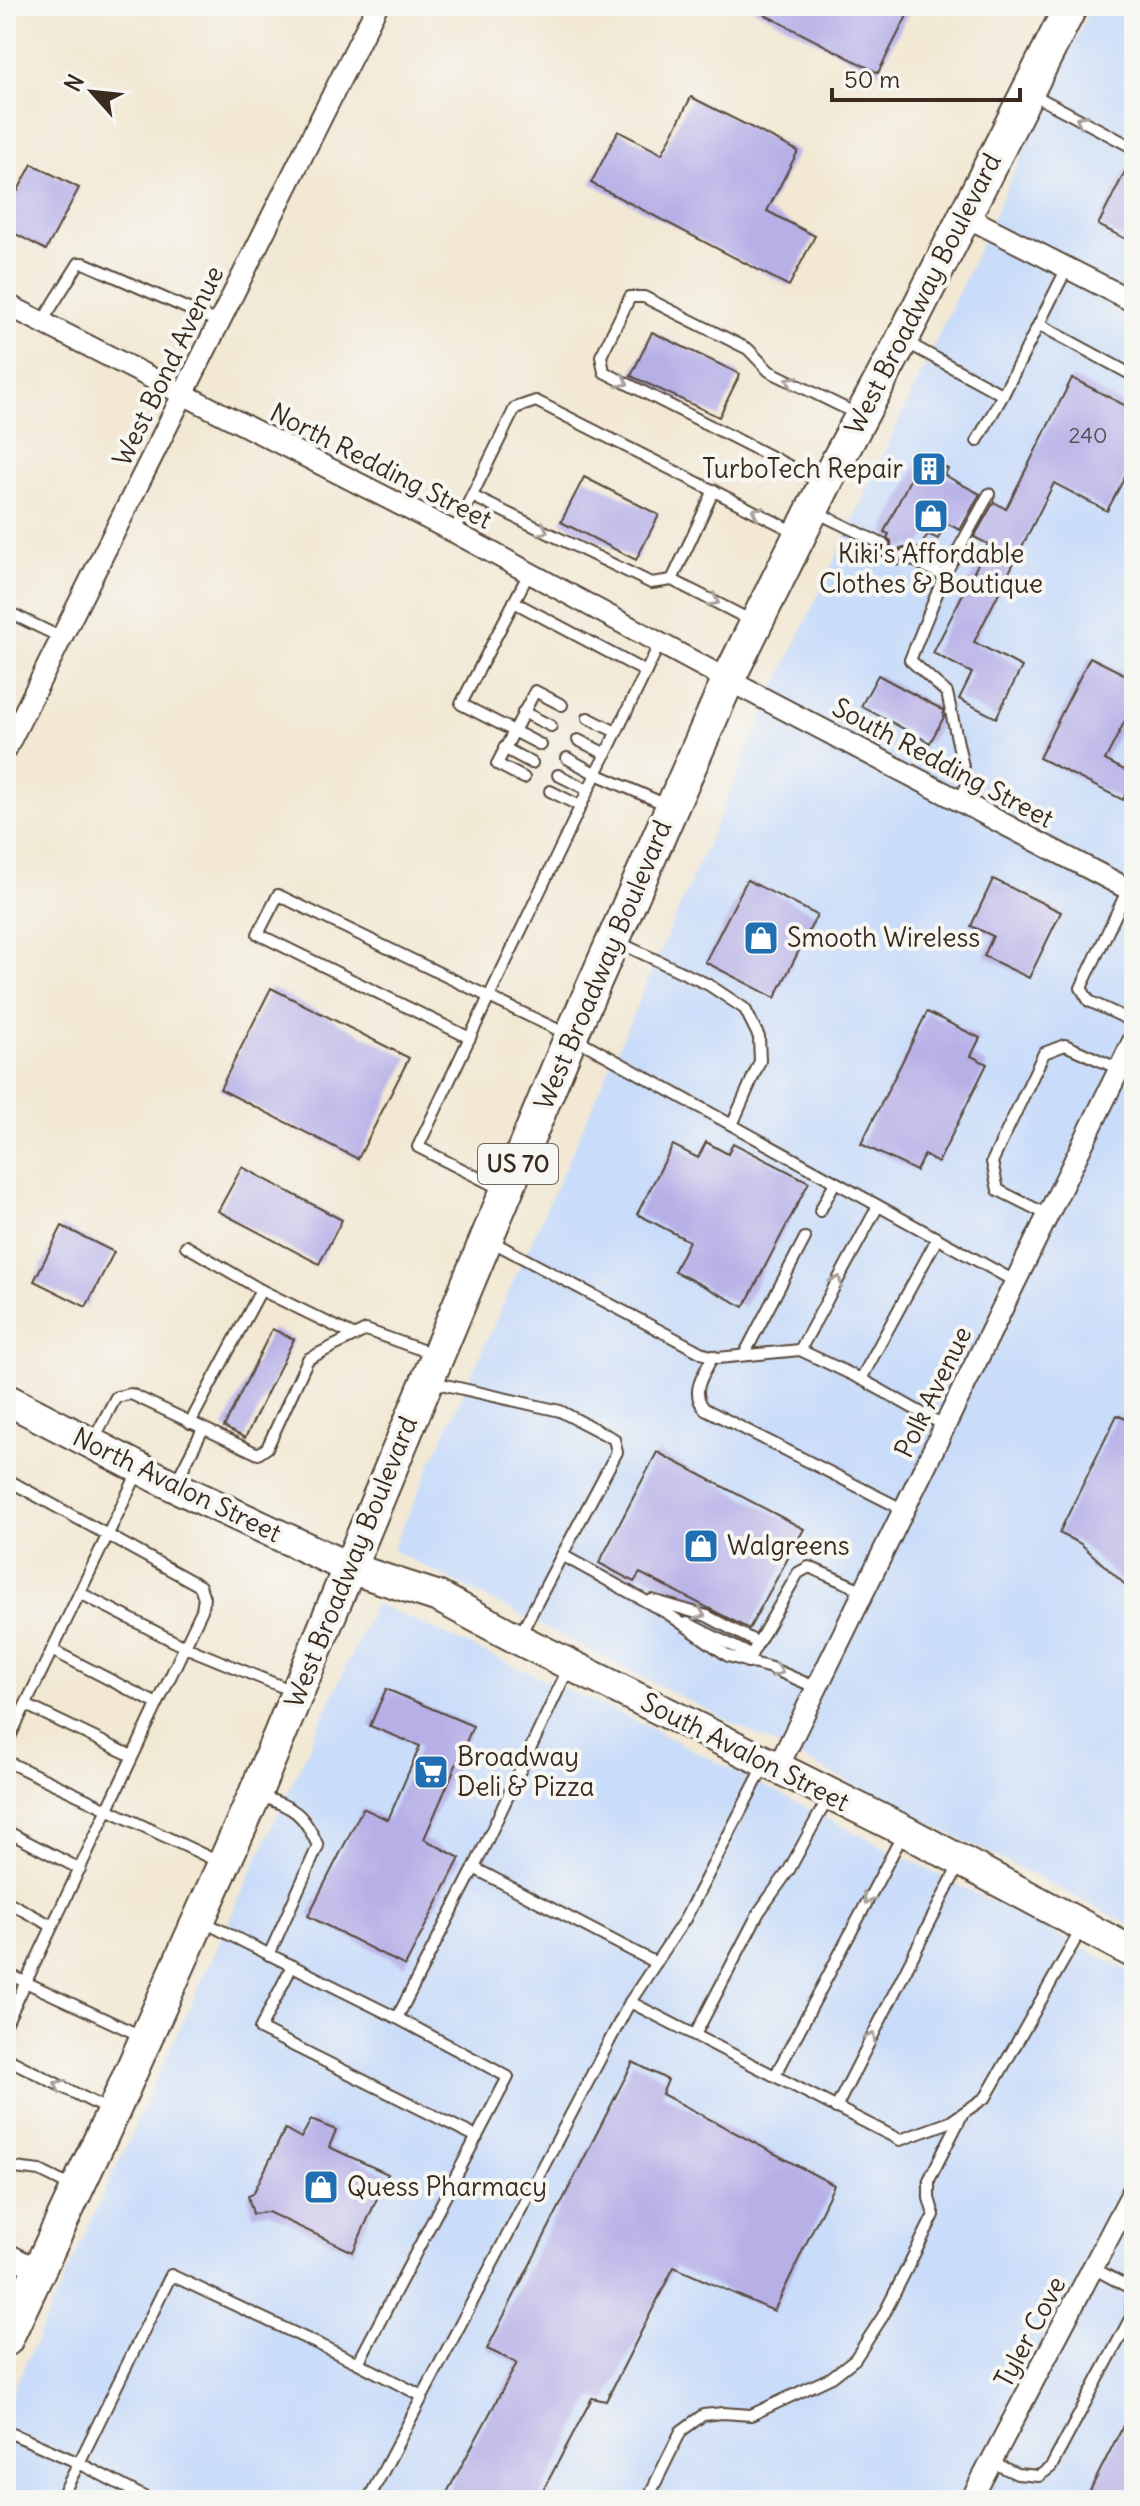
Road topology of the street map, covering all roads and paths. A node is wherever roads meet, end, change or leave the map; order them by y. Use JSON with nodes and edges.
{"nodes":[{"id":1,"x":377,"y":6,"type":"edge"},
{"id":2,"x":1071,"y":6,"type":"edge"},
{"id":3,"x":1027,"y":92,"type":"junction"},
{"id":4,"x":1134,"y":148,"type":"edge"},
{"id":5,"x":963,"y":215,"type":"junction"},
{"id":6,"x":1067,"y":268,"type":"junction"},
{"id":7,"x":1134,"y":302,"type":"edge"},
{"id":8,"x":6,"y":304,"type":"edge"},
{"id":9,"x":42,"y":322,"type":"junction"},
{"id":10,"x":218,"y":322,"type":"junction"},
{"id":11,"x":1040,"y":325,"type":"junction"},
{"id":12,"x":902,"y":340,"type":"junction"},
{"id":13,"x":1134,"y":376,"type":"edge"},
{"id":14,"x":183,"y":393,"type":"junction"},
{"id":15,"x":1003,"y":395,"type":"junction"},
{"id":16,"x":860,"y":416,"type":"junction"},
{"id":17,"x":977,"y":441,"type":"dead end"},
{"id":18,"x":714,"y":490,"type":"junction"},
{"id":19,"x":989,"y":494,"type":"dead end"},
{"id":20,"x":472,"y":496,"type":"junction"},
{"id":21,"x":812,"y":509,"type":"junction"},
{"id":22,"x":454,"y":532,"type":"junction"},
{"id":23,"x":884,"y":545,"type":"dead end"},
{"id":24,"x":904,"y":555,"type":"dead end"},
{"id":25,"x":529,"y":573,"type":"junction"},
{"id":26,"x":944,"y":576,"type":"junction"},
{"id":27,"x":672,"y":580,"type":"junction"},
{"id":28,"x":514,"y":602,"type":"junction"},
{"id":29,"x":6,"y":611,"type":"edge"},
{"id":30,"x":756,"y":623,"type":"junction"},
{"id":31,"x":62,"y":638,"type":"junction"},
{"id":32,"x":660,"y":643,"type":"junction"},
{"id":33,"x":646,"y":672,"type":"junction"},
{"id":34,"x":728,"y":680,"type":"junction"},
{"id":35,"x":562,"y":705,"type":"dead end"},
{"id":36,"x":523,"y":712,"type":"junction"},
{"id":37,"x":588,"y":718,"type":"dead end"},
{"id":38,"x":551,"y":726,"type":"dead end"},
{"id":39,"x":513,"y":731,"type":"junction"},
{"id":40,"x":616,"y":732,"type":"junction"},
{"id":41,"x":578,"y":740,"type":"dead end"},
{"id":42,"x":541,"y":745,"type":"dead end"},
{"id":43,"x":504,"y":748,"type":"junction"},
{"id":44,"x":6,"y":749,"type":"edge"},
{"id":45,"x":606,"y":754,"type":"junction"},
{"id":46,"x":567,"y":758,"type":"dead end"},
{"id":47,"x":532,"y":763,"type":"dead end"},
{"id":48,"x":596,"y":774,"type":"junction"},
{"id":49,"x":558,"y":775,"type":"dead end"},
{"id":50,"x":524,"y":778,"type":"dead end"},
{"id":51,"x":588,"y":790,"type":"junction"},
{"id":52,"x":550,"y":791,"type":"dead end"},
{"id":53,"x":959,"y":801,"type":"junction"},
{"id":54,"x":580,"y":806,"type":"junction"},
{"id":55,"x":672,"y":807,"type":"junction"},
{"id":56,"x":1131,"y":890,"type":"edge"},
{"id":57,"x":612,"y":939,"type":"junction"},
{"id":58,"x":489,"y":997,"type":"junction"},
{"id":59,"x":1134,"y":1022,"type":"edge"},
{"id":60,"x":571,"y":1036,"type":"junction"},
{"id":61,"x":470,"y":1038,"type":"junction"},
{"id":62,"x":1134,"y":1039,"type":"edge"},
{"id":63,"x":1119,"y":1069,"type":"junction"},
{"id":64,"x":732,"y":1125,"type":"junction"},
{"id":65,"x":835,"y":1182,"type":"junction"},
{"id":66,"x":507,"y":1192,"type":"junction"},
{"id":67,"x":878,"y":1206,"type":"junction"},
{"id":68,"x":820,"y":1211,"type":"dead end"},
{"id":69,"x":1048,"y":1215,"type":"junction"},
{"id":70,"x":805,"y":1238,"type":"dead end"},
{"id":71,"x":487,"y":1239,"type":"junction"},
{"id":72,"x":937,"y":1239,"type":"junction"},
{"id":73,"x":186,"y":1246,"type":"dead end"},
{"id":74,"x":1016,"y":1282,"type":"junction"},
{"id":75,"x":261,"y":1290,"type":"junction"},
{"id":76,"x":355,"y":1336,"type":"junction"},
{"id":77,"x":800,"y":1350,"type":"junction"},
{"id":78,"x":744,"y":1355,"type":"junction"},
{"id":79,"x":713,"y":1356,"type":"junction"},
{"id":80,"x":432,"y":1368,"type":"junction"},
{"id":81,"x":861,"y":1379,"type":"junction"},
{"id":82,"x":6,"y":1399,"type":"edge"},
{"id":83,"x":190,"y":1423,"type":"junction"},
{"id":84,"x":945,"y":1426,"type":"junction"},
{"id":85,"x":203,"y":1429,"type":"junction"},
{"id":86,"x":91,"y":1445,"type":"junction"},
{"id":87,"x":140,"y":1468,"type":"junction"},
{"id":88,"x":6,"y":1479,"type":"edge"},
{"id":89,"x":174,"y":1486,"type":"junction"},
{"id":90,"x":904,"y":1510,"type":"junction"},
{"id":91,"x":108,"y":1535,"type":"junction"},
{"id":92,"x":562,"y":1555,"type":"junction"},
{"id":93,"x":349,"y":1568,"type":"junction"},
{"id":94,"x":864,"y":1591,"type":"junction"},
{"id":95,"x":80,"y":1593,"type":"junction"},
{"id":96,"x":639,"y":1597,"type":"junction"},
{"id":97,"x":667,"y":1613,"type":"junction"},
{"id":98,"x":518,"y":1639,"type":"junction"},
{"id":99,"x":758,"y":1643,"type":"junction"},
{"id":100,"x":185,"y":1647,"type":"junction"},
{"id":101,"x":52,"y":1650,"type":"junction"},
{"id":102,"x":749,"y":1658,"type":"junction"},
{"id":103,"x":570,"y":1664,"type":"junction"},
{"id":104,"x":817,"y":1688,"type":"junction"},
{"id":105,"x":297,"y":1692,"type":"junction"},
{"id":106,"x":157,"y":1704,"type":"junction"},
{"id":107,"x":26,"y":1705,"type":"junction"},
{"id":108,"x":6,"y":1745,"type":"edge"},
{"id":109,"x":132,"y":1756,"type":"junction"},
{"id":110,"x":6,"y":1761,"type":"edge"},
{"id":111,"x":772,"y":1764,"type":"junction"},
{"id":112,"x":255,"y":1794,"type":"junction"},
{"id":113,"x":830,"y":1794,"type":"junction"},
{"id":114,"x":107,"y":1810,"type":"junction"},
{"id":115,"x":6,"y":1831,"type":"edge"},
{"id":116,"x":905,"y":1831,"type":"junction"},
{"id":117,"x":961,"y":1861,"type":"junction"},
{"id":118,"x":223,"y":1863,"type":"junction"},
{"id":119,"x":474,"y":1868,"type":"junction"},
{"id":120,"x":80,"y":1869,"type":"junction"},
{"id":121,"x":6,"y":1901,"type":"edge"},
{"id":122,"x":199,"y":1920,"type":"junction"},
{"id":123,"x":52,"y":1926,"type":"junction"},
{"id":124,"x":1083,"y":1926,"type":"junction"},
{"id":125,"x":1134,"y":1953,"type":"edge"},
{"id":126,"x":269,"y":1955,"type":"junction"},
{"id":127,"x":656,"y":1963,"type":"junction"},
{"id":128,"x":292,"y":1966,"type":"junction"},
{"id":129,"x":6,"y":1973,"type":"edge"},
{"id":130,"x":26,"y":1982,"type":"junction"},
{"id":131,"x":630,"y":2002,"type":"junction"},
{"id":132,"x":397,"y":2018,"type":"junction"},
{"id":133,"x":6,"y":2024,"type":"edge"},
{"id":134,"x":695,"y":2035,"type":"junction"},
{"id":135,"x":146,"y":2038,"type":"junction"},
{"id":136,"x":6,"y":2058,"type":"edge"},
{"id":137,"x":775,"y":2076,"type":"junction"},
{"id":138,"x":836,"y":2108,"type":"junction"},
{"id":139,"x":113,"y":2112,"type":"junction"},
{"id":140,"x":962,"y":2114,"type":"junction"},
{"id":141,"x":477,"y":2137,"type":"junction"},
{"id":142,"x":6,"y":2167,"type":"edge"},
{"id":143,"x":77,"y":2189,"type":"junction"},
{"id":144,"x":1134,"y":2189,"type":"edge"},
{"id":145,"x":6,"y":2253,"type":"edge"},
{"id":146,"x":1093,"y":2268,"type":"junction"},
{"id":147,"x":38,"y":2270,"type":"junction"},
{"id":148,"x":6,"y":2340,"type":"edge"},
{"id":149,"x":358,"y":2363,"type":"junction"},
{"id":150,"x":422,"y":2396,"type":"junction"},
{"id":151,"x":6,"y":2431,"type":"edge"},
{"id":152,"x":991,"y":2462,"type":"junction"},
{"id":153,"x":79,"y":2463,"type":"junction"},
{"id":154,"x":60,"y":2500,"type":"edge"},
{"id":155,"x":150,"y":2500,"type":"edge"},
{"id":156,"x":368,"y":2500,"type":"edge"},
{"id":157,"x":647,"y":2500,"type":"edge"},
{"id":158,"x":971,"y":2500,"type":"edge"}],
"edges":[{"from":1,"to":10,"type":"street","name":"West Bond Avenue"},
{"from":2,"to":3,"type":"main road","name":"West Broadway Boulevard","number":"US 70"},
{"from":4,"to":3,"type":"lane","one_way":true},
{"from":3,"to":5,"type":"main road","name":"West Broadway Boulevard","number":"US 70"},
{"from":5,"to":6,"type":"street"},
{"from":5,"to":12,"type":"main road","name":"West Broadway Boulevard","number":"US 70"},
{"from":6,"to":7,"type":"street"},
{"from":6,"to":11,"type":"lane"},
{"from":8,"to":9,"type":"street","name":"North Redding Street"},
{"from":9,"to":10,"type":"lane"},
{"from":9,"to":14,"type":"street","name":"North Redding Street"},
{"from":10,"to":14,"type":"street","name":"West Bond Avenue"},
{"from":11,"to":13,"type":"lane"},
{"from":11,"to":15,"type":"lane"},
{"from":12,"to":15,"type":"lane"},
{"from":12,"to":16,"type":"main road","name":"West Broadway Boulevard","number":"US 70"},
{"from":14,"to":22,"type":"street","name":"North Redding Street"},
{"from":14,"to":31,"type":"street","name":"West Bond Avenue"},
{"from":15,"to":17,"type":"lane"},
{"from":16,"to":21,"type":"main road","name":"West Broadway Boulevard","number":"US 70"},
{"from":16,"to":21,"type":"lane","one_way":true},
{"from":18,"to":20,"type":"lane"},
{"from":21,"to":18,"type":"lane","one_way":true},
{"from":18,"to":27,"type":"lane"},
{"from":19,"to":26,"type":"lane"},
{"from":20,"to":22,"type":"lane"},
{"from":20,"to":27,"type":"lane","one_way":true},
{"from":21,"to":23,"type":"lane"},
{"from":21,"to":30,"type":"main road","name":"West Broadway Boulevard","number":"US 70"},
{"from":22,"to":25,"type":"street","name":"North Redding Street"},
{"from":24,"to":26,"type":"lane"},
{"from":25,"to":28,"type":"lane"},
{"from":25,"to":32,"type":"street","name":"North Redding Street"},
{"from":26,"to":53,"type":"lane"},
{"from":27,"to":30,"type":"lane","one_way":true},
{"from":28,"to":33,"type":"lane"},
{"from":28,"to":39,"type":"lane"},
{"from":29,"to":31,"type":"lane"},
{"from":30,"to":34,"type":"main road","name":"West Broadway Boulevard","number":"US 70"},
{"from":31,"to":44,"type":"street","name":"West Bond Avenue"},
{"from":32,"to":33,"type":"lane"},
{"from":32,"to":34,"type":"street","name":"North Redding Street"},
{"from":33,"to":40,"type":"lane"},
{"from":34,"to":53,"type":"street","name":"South Redding Street"},
{"from":34,"to":55,"type":"main road","name":"West Broadway Boulevard","number":"US 70"},
{"from":35,"to":36,"type":"lane"},
{"from":36,"to":38,"type":"lane"},
{"from":36,"to":39,"type":"lane"},
{"from":37,"to":40,"type":"lane"},
{"from":39,"to":42,"type":"lane"},
{"from":39,"to":43,"type":"lane"},
{"from":40,"to":45,"type":"lane"},
{"from":41,"to":45,"type":"lane"},
{"from":43,"to":47,"type":"lane"},
{"from":43,"to":50,"type":"lane"},
{"from":45,"to":48,"type":"lane"},
{"from":46,"to":48,"type":"lane"},
{"from":48,"to":51,"type":"lane"},
{"from":48,"to":55,"type":"lane"},
{"from":49,"to":51,"type":"lane"},
{"from":51,"to":54,"type":"lane"},
{"from":52,"to":54,"type":"lane"},
{"from":53,"to":56,"type":"street","name":"South Redding Street"},
{"from":54,"to":58,"type":"lane"},
{"from":55,"to":57,"type":"main road","name":"West Broadway Boulevard","number":"US 70"},
{"from":56,"to":59,"type":"lane"},
{"from":57,"to":60,"type":"main road","name":"West Broadway Boulevard","number":"US 70"},
{"from":57,"to":64,"type":"lane"},
{"from":58,"to":60,"type":"lane"},
{"from":58,"to":61,"type":"lane"},
{"from":58,"to":61,"type":"lane"},
{"from":60,"to":64,"type":"lane"},
{"from":60,"to":66,"type":"main road","name":"West Broadway Boulevard","number":"US 70"},
{"from":61,"to":66,"type":"lane"},
{"from":62,"to":63,"type":"street","name":"Polk Avenue"},
{"from":63,"to":69,"type":"street","name":"Polk Avenue"},
{"from":63,"to":69,"type":"lane"},
{"from":64,"to":65,"type":"lane"},
{"from":65,"to":67,"type":"lane"},
{"from":65,"to":68,"type":"lane"},
{"from":66,"to":71,"type":"main road","name":"West Broadway Boulevard","number":"US 70"},
{"from":67,"to":72,"type":"lane"},
{"from":77,"to":67,"type":"lane","one_way":true},
{"from":69,"to":74,"type":"street","name":"Polk Avenue"},
{"from":70,"to":78,"type":"lane"},
{"from":71,"to":79,"type":"lane"},
{"from":71,"to":80,"type":"main road","name":"West Broadway Boulevard","number":"US 70"},
{"from":72,"to":74,"type":"lane"},
{"from":72,"to":81,"type":"lane"},
{"from":73,"to":75,"type":"lane"},
{"from":74,"to":84,"type":"street","name":"Polk Avenue"},
{"from":75,"to":76,"type":"lane"},
{"from":75,"to":83,"type":"lane"},
{"from":76,"to":80,"type":"lane"},
{"from":76,"to":85,"type":"lane"},
{"from":77,"to":78,"type":"lane"},
{"from":77,"to":81,"type":"lane"},
{"from":78,"to":79,"type":"lane"},
{"from":79,"to":90,"type":"lane"},
{"from":80,"to":92,"type":"lane"},
{"from":80,"to":93,"type":"main road","name":"West Broadway Boulevard","number":"US 70"},
{"from":81,"to":84,"type":"lane"},
{"from":82,"to":86,"type":"street","name":"North Avalon Street"},
{"from":83,"to":85,"type":"lane"},
{"from":83,"to":86,"type":"lane"},
{"from":84,"to":90,"type":"street","name":"Polk Avenue"},
{"from":85,"to":89,"type":"lane"},
{"from":86,"to":87,"type":"street","name":"North Avalon Street"},
{"from":87,"to":89,"type":"street","name":"North Avalon Street"},
{"from":87,"to":91,"type":"lane"},
{"from":88,"to":91,"type":"lane"},
{"from":89,"to":93,"type":"street","name":"North Avalon Street"},
{"from":90,"to":94,"type":"street","name":"Polk Avenue"},
{"from":91,"to":95,"type":"lane"},
{"from":91,"to":100,"type":"lane"},
{"from":92,"to":96,"type":"lane"},
{"from":92,"to":98,"type":"lane"},
{"from":93,"to":98,"type":"street","name":"South Avalon Street"},
{"from":93,"to":105,"type":"main road","name":"West Broadway Boulevard","number":"US 70"},
{"from":94,"to":99,"type":"lane"},
{"from":94,"to":104,"type":"street","name":"Polk Avenue"},
{"from":95,"to":100,"type":"lane"},
{"from":95,"to":101,"type":"lane"},
{"from":96,"to":97,"type":"lane"},
{"from":96,"to":99,"type":"lane","one_way":true},
{"from":97,"to":102,"type":"lane"},
{"from":97,"to":102,"type":"lane"},
{"from":98,"to":103,"type":"street","name":"South Avalon Street"},
{"from":99,"to":102,"type":"lane"},
{"from":100,"to":105,"type":"lane"},
{"from":100,"to":106,"type":"lane"},
{"from":101,"to":106,"type":"lane"},
{"from":101,"to":107,"type":"lane"},
{"from":102,"to":104,"type":"lane","one_way":true},
{"from":103,"to":111,"type":"street","name":"South Avalon Street"},
{"from":103,"to":119,"type":"lane"},
{"from":104,"to":111,"type":"street","name":"Polk Avenue"},
{"from":105,"to":112,"type":"main road","name":"West Broadway Boulevard","number":"US 70"},
{"from":106,"to":109,"type":"lane"},
{"from":107,"to":108,"type":"lane"},
{"from":107,"to":109,"type":"lane"},
{"from":109,"to":114,"type":"lane"},
{"from":110,"to":114,"type":"lane"},
{"from":111,"to":113,"type":"street","name":"South Avalon Street"},
{"from":111,"to":127,"type":"lane"},
{"from":112,"to":118,"type":"main road","name":"West Broadway Boulevard","number":"US 70"},
{"from":112,"to":126,"type":"lane"},
{"from":113,"to":116,"type":"street","name":"South Avalon Street"},
{"from":113,"to":134,"type":"lane"},
{"from":114,"to":118,"type":"lane"},
{"from":114,"to":120,"type":"lane"},
{"from":115,"to":120,"type":"lane"},
{"from":116,"to":117,"type":"street","name":"South Avalon Street"},
{"from":116,"to":137,"type":"lane","one_way":true},
{"from":117,"to":124,"type":"street","name":"South Avalon Street"},
{"from":138,"to":117,"type":"lane","one_way":true},
{"from":118,"to":122,"type":"main road","name":"West Broadway Boulevard","number":"US 70"},
{"from":119,"to":127,"type":"lane"},
{"from":119,"to":132,"type":"lane"},
{"from":120,"to":123,"type":"lane"},
{"from":121,"to":123,"type":"lane"},
{"from":122,"to":126,"type":"lane"},
{"from":122,"to":135,"type":"main road","name":"West Broadway Boulevard","number":"US 70"},
{"from":123,"to":130,"type":"lane"},
{"from":124,"to":125,"type":"street","name":"South Avalon Street"},
{"from":124,"to":140,"type":"lane"},
{"from":126,"to":128,"type":"lane"},
{"from":127,"to":131,"type":"lane"},
{"from":128,"to":132,"type":"lane"},
{"from":128,"to":141,"type":"lane"},
{"from":129,"to":130,"type":"lane"},
{"from":130,"to":133,"type":"lane"},
{"from":130,"to":135,"type":"lane"},
{"from":131,"to":134,"type":"lane"},
{"from":131,"to":150,"type":"lane"},
{"from":132,"to":141,"type":"lane"},
{"from":134,"to":137,"type":"lane"},
{"from":135,"to":139,"type":"main road","name":"West Broadway Boulevard","number":"US 70"},
{"from":139,"to":136,"type":"lane","one_way":true},
{"from":137,"to":138,"type":"lane"},
{"from":138,"to":140,"type":"lane"},
{"from":139,"to":143,"type":"main road","name":"West Broadway Boulevard","number":"US 70"},
{"from":140,"to":157,"type":"lane"},
{"from":141,"to":149,"type":"lane"},
{"from":142,"to":143,"type":"lane"},
{"from":143,"to":147,"type":"main road","name":"West Broadway Boulevard","number":"US 70"},
{"from":144,"to":146,"type":"street","name":"Tyler Cove"},
{"from":145,"to":147,"type":"street"},
{"from":146,"to":152,"type":"street","name":"Tyler Cove"},
{"from":146,"to":152,"type":"lane"},
{"from":147,"to":148,"type":"main road","name":"West Broadway Boulevard","number":"US 70"},
{"from":149,"to":150,"type":"lane"},
{"from":149,"to":153,"type":"lane"},
{"from":150,"to":156,"type":"lane"},
{"from":151,"to":153,"type":"lane"},
{"from":152,"to":158,"type":"street","name":"Tyler Cove"},
{"from":153,"to":154,"type":"lane"},
{"from":153,"to":155,"type":"lane"}]}
